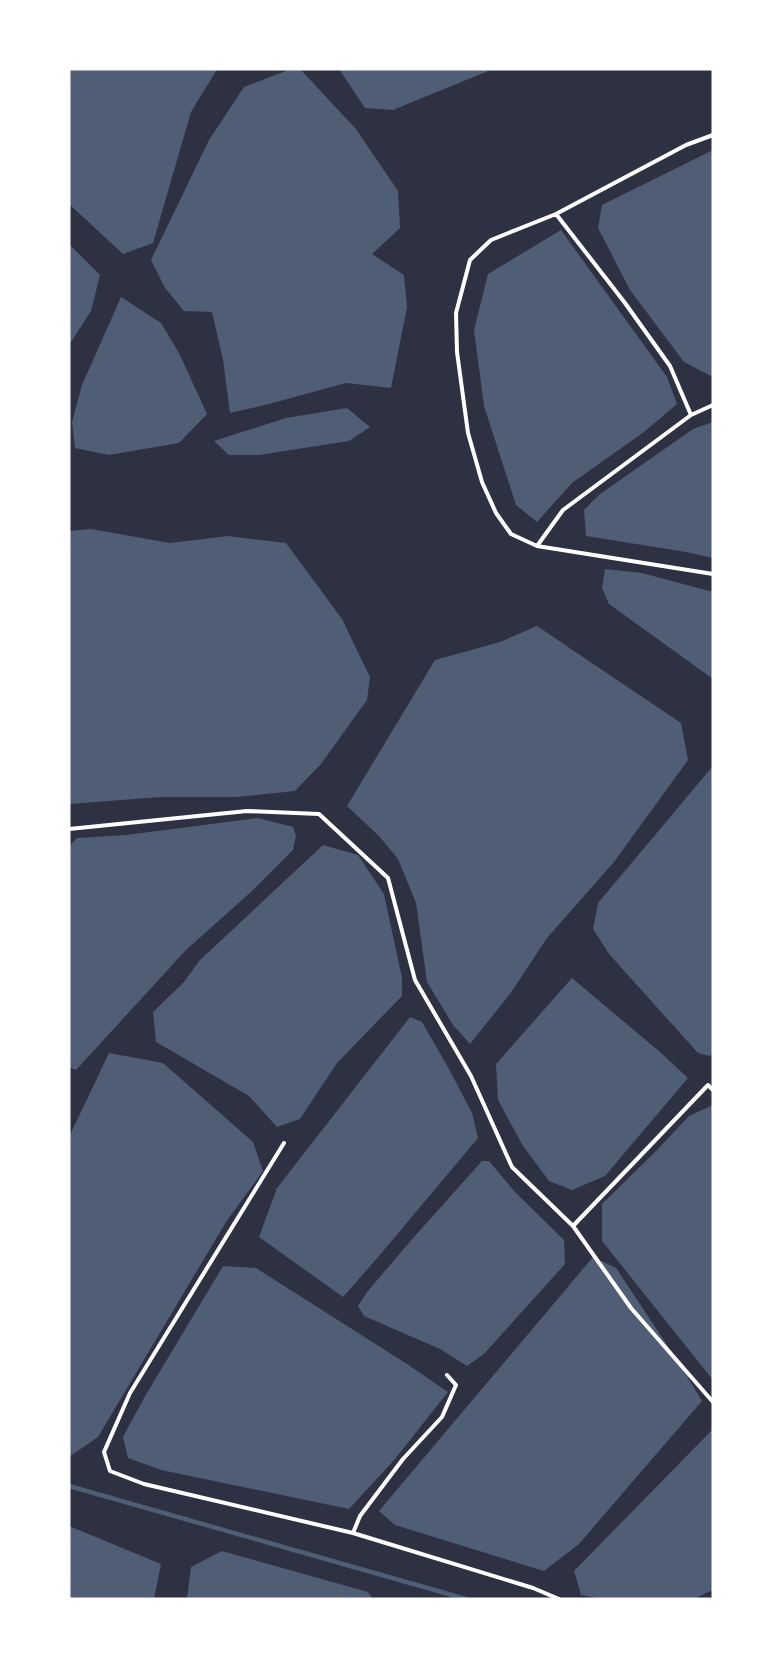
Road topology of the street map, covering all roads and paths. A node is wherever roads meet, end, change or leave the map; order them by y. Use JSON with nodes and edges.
{"nodes":[{"id":1,"x":713,"y":135,"type":"edge"},
{"id":2,"x":556,"y":214,"type":"junction"},
{"id":3,"x":713,"y":405,"type":"edge"},
{"id":4,"x":691,"y":415,"type":"junction"},
{"id":5,"x":537,"y":546,"type":"junction"},
{"id":6,"x":713,"y":574,"type":"edge"},
{"id":7,"x":69,"y":829,"type":"edge"},
{"id":8,"x":713,"y":1090,"type":"edge"},
{"id":9,"x":284,"y":1143,"type":"dead end"},
{"id":10,"x":573,"y":1226,"type":"junction"},
{"id":11,"x":447,"y":1375,"type":"dead end"},
{"id":12,"x":713,"y":1402,"type":"edge"},
{"id":13,"x":353,"y":1533,"type":"junction"},
{"id":14,"x":559,"y":1599,"type":"edge"}],
"edges":[{"from":1,"to":2,"type":"lane"},
{"from":2,"to":4,"type":"lane"},
{"from":2,"to":5,"type":"lane"},
{"from":3,"to":4,"type":"lane"},
{"from":4,"to":5,"type":"lane"},
{"from":5,"to":6,"type":"lane"},
{"from":7,"to":10,"type":"lane"},
{"from":8,"to":10,"type":"lane"},
{"from":9,"to":13,"type":"lane"},
{"from":10,"to":12,"type":"lane"},
{"from":11,"to":13,"type":"lane"},
{"from":13,"to":14,"type":"lane"}]}
